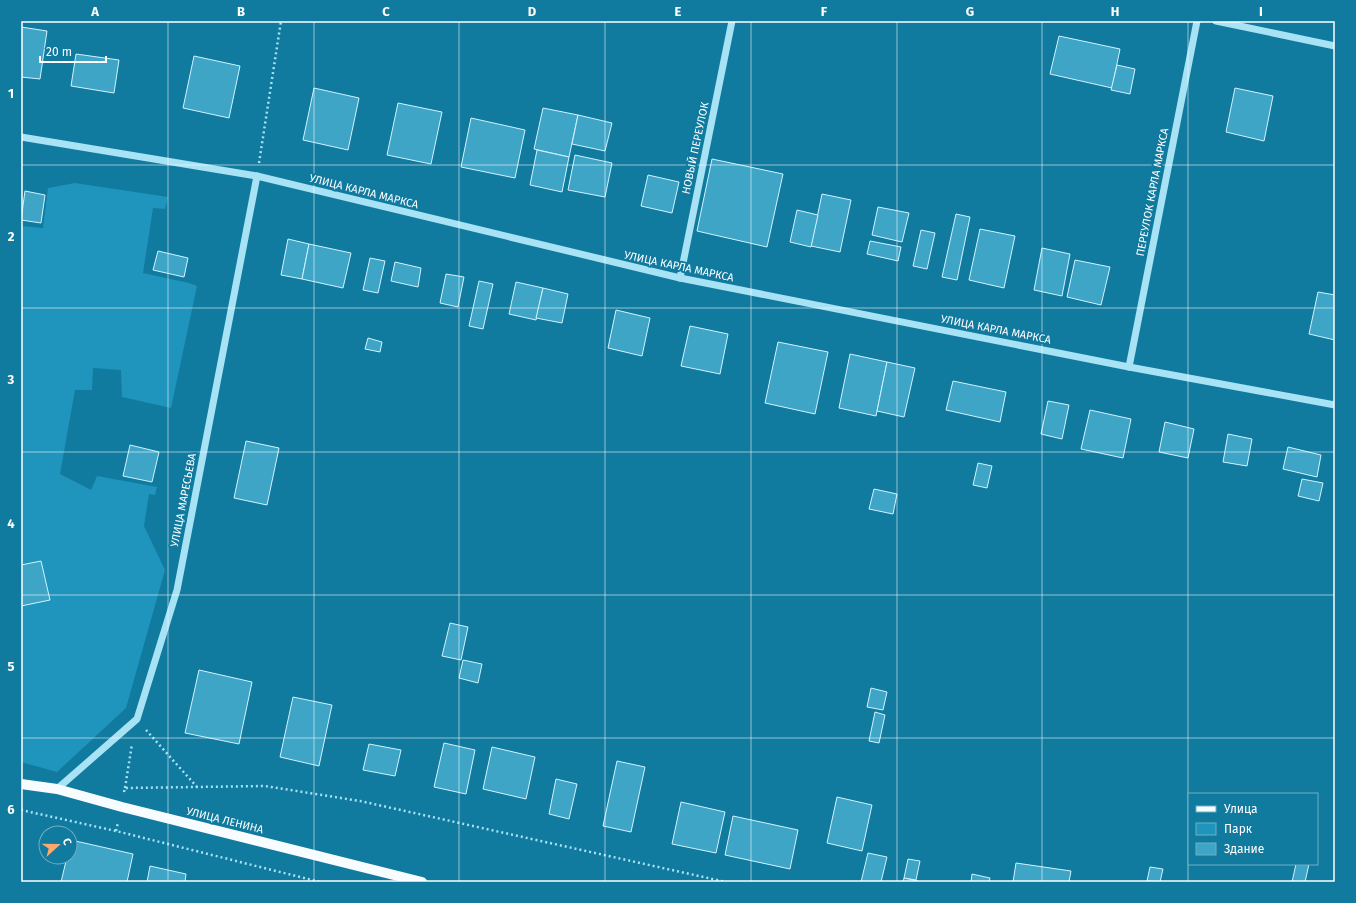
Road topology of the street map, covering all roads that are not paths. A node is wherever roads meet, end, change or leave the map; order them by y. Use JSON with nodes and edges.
{"nodes":[{"id":1,"x":732,"y":21,"type":"edge"},
{"id":2,"x":1197,"y":21,"type":"edge"},
{"id":3,"x":1216,"y":21,"type":"edge"},
{"id":4,"x":1335,"y":46,"type":"edge"},
{"id":5,"x":21,"y":137,"type":"edge"},
{"id":6,"x":257,"y":176,"type":"junction"},
{"id":7,"x":680,"y":278,"type":"junction"},
{"id":8,"x":1129,"y":366,"type":"junction"},
{"id":9,"x":1335,"y":405,"type":"edge"},
{"id":10,"x":21,"y":784,"type":"edge"},
{"id":11,"x":57,"y":789,"type":"junction"},
{"id":12,"x":422,"y":882,"type":"edge"}],
"edges":[{"from":1,"to":7,"type":"street","name":"НОВЫЙ ПЕРЕУЛОК"},
{"from":2,"to":8,"type":"street","name":"ПЕРЕУЛОК КАРЛА МАРКСА"},
{"from":3,"to":4,"type":"street"},
{"from":5,"to":6,"type":"street","name":"УЛИЦА КАРЛА МАРКСА"},
{"from":6,"to":7,"type":"street","name":"УЛИЦА КАРЛА МАРКСА"},
{"from":6,"to":11,"type":"street","name":"УЛИЦА МАРЕСЬЕВА"},
{"from":7,"to":8,"type":"street","name":"УЛИЦА КАРЛА МАРКСА"},
{"from":8,"to":9,"type":"street","name":"УЛИЦА КАРЛА МАРКСА"},
{"from":10,"to":11,"type":"main road","name":"УЛИЦА ЛЕНИНА"},
{"from":11,"to":12,"type":"main road","name":"УЛИЦА ЛЕНИНА"}]}
